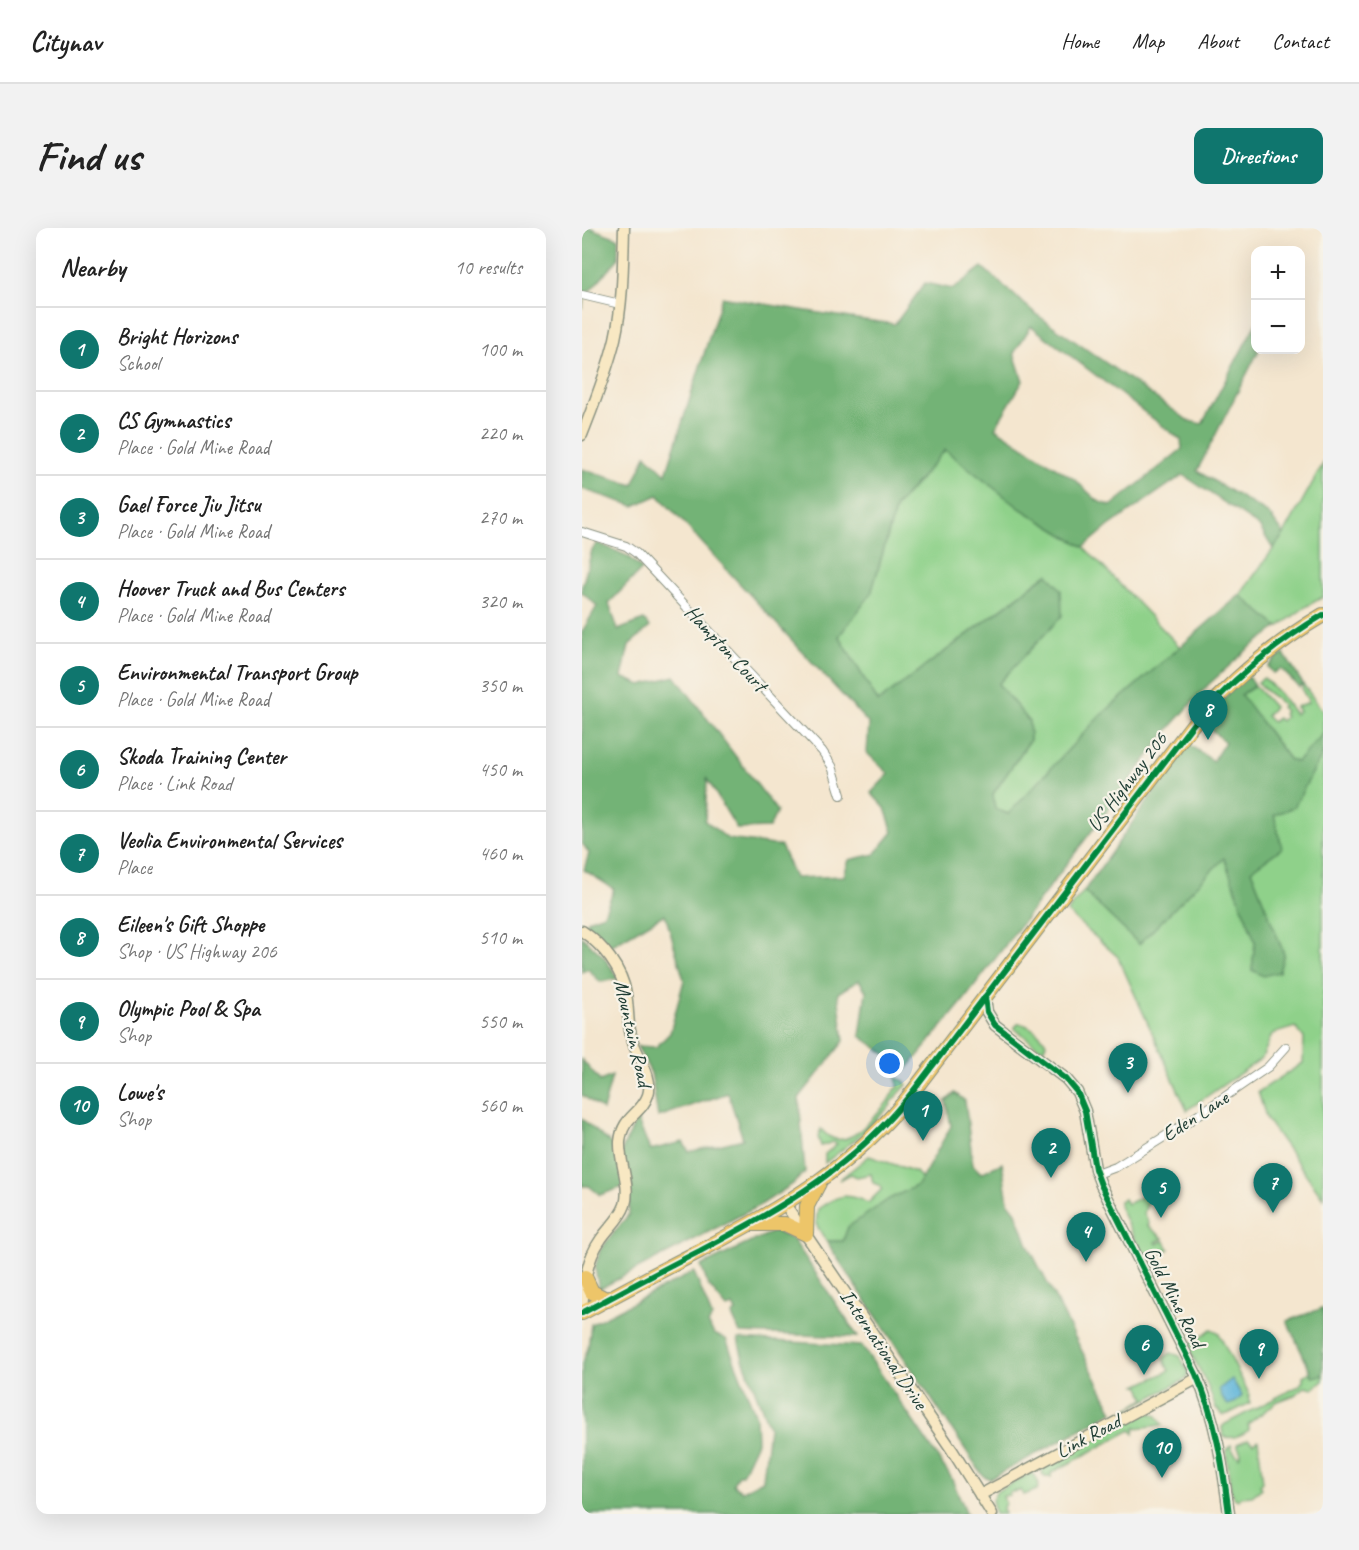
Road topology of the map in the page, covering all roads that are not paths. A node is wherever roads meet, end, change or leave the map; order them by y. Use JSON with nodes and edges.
{"nodes":[{"id":1,"x":624,"y":228,"type":"edge"},
{"id":2,"x":582,"y":295,"type":"edge"},
{"id":3,"x":620,"y":304,"type":"junction"},
{"id":4,"x":582,"y":435,"type":"edge"},
{"id":5,"x":582,"y":532,"type":"edge"},
{"id":6,"x":1323,"y":615,"type":"edge"},
{"id":7,"x":841,"y":795,"type":"dead end"},
{"id":8,"x":582,"y":932,"type":"edge"},
{"id":9,"x":985,"y":997,"type":"junction"},
{"id":10,"x":973,"y":1012,"type":"junction"},
{"id":11,"x":995,"y":1025,"type":"junction"},
{"id":12,"x":1286,"y":1047,"type":"dead end"},
{"id":13,"x":1097,"y":1174,"type":"junction"},
{"id":14,"x":820,"y":1181,"type":"junction"},
{"id":15,"x":785,"y":1204,"type":"junction"},
{"id":16,"x":750,"y":1224,"type":"junction"},
{"id":17,"x":806,"y":1234,"type":"junction"},
{"id":18,"x":585,"y":1277,"type":"junction"},
{"id":19,"x":608,"y":1299,"type":"junction"},
{"id":20,"x":582,"y":1311,"type":"edge"},
{"id":21,"x":1198,"y":1378,"type":"junction"},
{"id":22,"x":980,"y":1495,"type":"junction"},
{"id":23,"x":984,"y":1514,"type":"edge"},
{"id":24,"x":992,"y":1514,"type":"edge"},
{"id":25,"x":1229,"y":1514,"type":"edge"}],
"edges":[{"from":1,"to":3,"type":"street"},
{"from":2,"to":3,"type":"street"},
{"from":3,"to":4,"type":"street"},
{"from":5,"to":7,"type":"street","name":"Hampton Court"},
{"from":6,"to":9,"type":"highway","name":"US Highway 206"},
{"from":8,"to":18,"type":"street","name":"Mountain Road"},
{"from":9,"to":10,"type":"highway","name":"US Highway 206"},
{"from":9,"to":11,"type":"street"},
{"from":10,"to":11,"type":"street","name":"Gold Mine Road"},
{"from":10,"to":14,"type":"highway","name":"US Highway 206"},
{"from":11,"to":13,"type":"street","name":"Gold Mine Road"},
{"from":12,"to":13,"type":"street","name":"Eden Lane"},
{"from":13,"to":21,"type":"street","name":"Gold Mine Road"},
{"from":14,"to":15,"type":"highway","name":"US Highway 206"},
{"from":14,"to":17,"type":"highway"},
{"from":15,"to":16,"type":"highway","name":"US Highway 206"},
{"from":15,"to":17,"type":"street","name":"International Drive"},
{"from":16,"to":17,"type":"highway"},
{"from":16,"to":19,"type":"highway","name":"US Highway 206"},
{"from":17,"to":22,"type":"street","name":"International Drive"},
{"from":18,"to":19,"type":"highway"},
{"from":18,"to":20,"type":"street","name":"Mountain Road"},
{"from":19,"to":20,"type":"highway","name":"US Highway 206"},
{"from":21,"to":22,"type":"street","name":"Link Road"},
{"from":21,"to":25,"type":"street","name":"Gold Mine Road"},
{"from":22,"to":23,"type":"street","name":"International Drive"},
{"from":22,"to":24,"type":"street","name":"International Drive"}]}
